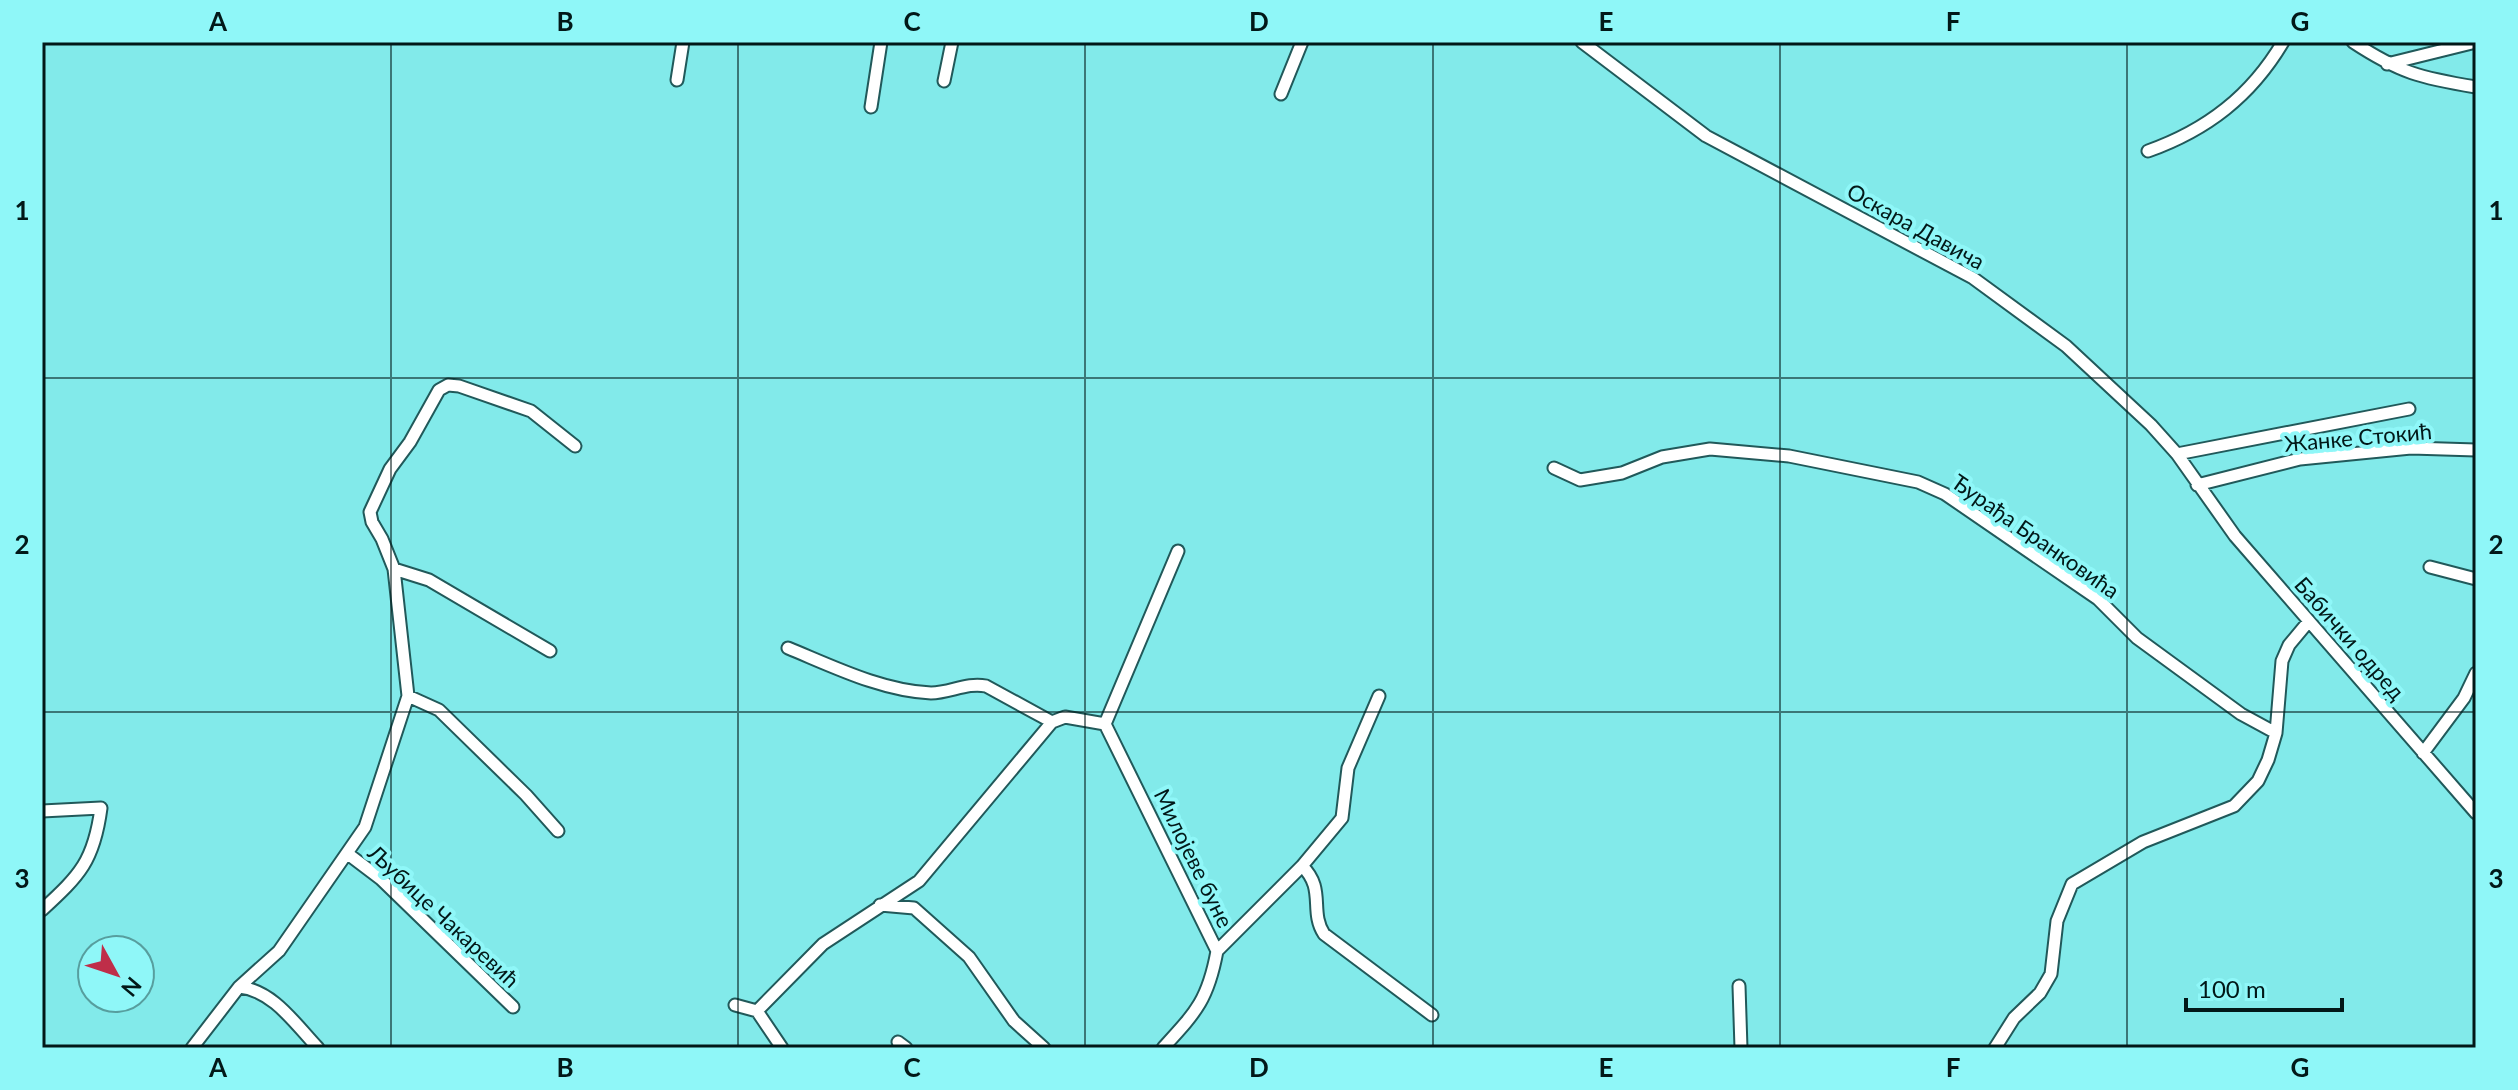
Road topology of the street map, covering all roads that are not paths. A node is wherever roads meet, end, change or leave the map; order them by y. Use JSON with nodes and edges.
{"nodes":[{"id":1,"x":683,"y":42,"type":"edge"},
{"id":2,"x":881,"y":42,"type":"edge"},
{"id":3,"x":952,"y":42,"type":"edge"},
{"id":4,"x":1302,"y":42,"type":"edge"},
{"id":5,"x":1582,"y":42,"type":"edge"},
{"id":6,"x":2283,"y":42,"type":"edge"},
{"id":7,"x":2353,"y":42,"type":"edge"},
{"id":8,"x":2476,"y":42,"type":"edge"},
{"id":9,"x":2387,"y":64,"type":"junction"},
{"id":10,"x":677,"y":80,"type":"dead end"},
{"id":11,"x":944,"y":81,"type":"dead end"},
{"id":12,"x":2476,"y":87,"type":"edge"},
{"id":13,"x":1281,"y":94,"type":"dead end"},
{"id":14,"x":871,"y":107,"type":"dead end"},
{"id":15,"x":2148,"y":151,"type":"dead end"},
{"id":16,"x":2409,"y":409,"type":"dead end"},
{"id":17,"x":575,"y":446,"type":"dead end"},
{"id":18,"x":2476,"y":450,"type":"edge"},
{"id":19,"x":2177,"y":454,"type":"junction"},
{"id":20,"x":1554,"y":468,"type":"dead end"},
{"id":21,"x":2197,"y":485,"type":"junction"},
{"id":22,"x":1178,"y":551,"type":"dead end"},
{"id":23,"x":2430,"y":567,"type":"dead end"},
{"id":24,"x":394,"y":569,"type":"junction"},
{"id":25,"x":2476,"y":579,"type":"edge"},
{"id":26,"x":2309,"y":621,"type":"junction"},
{"id":27,"x":788,"y":648,"type":"dead end"},
{"id":28,"x":550,"y":651,"type":"dead end"},
{"id":29,"x":2476,"y":673,"type":"edge"},
{"id":30,"x":408,"y":696,"type":"junction"},
{"id":31,"x":1379,"y":696,"type":"dead end"},
{"id":32,"x":1052,"y":722,"type":"junction"},
{"id":33,"x":1105,"y":724,"type":"junction"},
{"id":34,"x":2276,"y":733,"type":"junction"},
{"id":35,"x":2423,"y":753,"type":"junction"},
{"id":36,"x":42,"y":811,"type":"edge"},
{"id":37,"x":2476,"y":813,"type":"edge"},
{"id":38,"x":558,"y":831,"type":"dead end"},
{"id":39,"x":348,"y":854,"type":"junction"},
{"id":40,"x":1302,"y":866,"type":"junction"},
{"id":41,"x":879,"y":905,"type":"junction"},
{"id":42,"x":42,"y":910,"type":"edge"},
{"id":43,"x":1217,"y":951,"type":"junction"},
{"id":44,"x":1739,"y":986,"type":"dead end"},
{"id":45,"x":239,"y":987,"type":"junction"},
{"id":46,"x":735,"y":1005,"type":"dead end"},
{"id":47,"x":513,"y":1007,"type":"dead end"},
{"id":48,"x":757,"y":1011,"type":"junction"},
{"id":49,"x":1432,"y":1015,"type":"dead end"},
{"id":50,"x":192,"y":1048,"type":"edge"},
{"id":51,"x":318,"y":1048,"type":"edge"},
{"id":52,"x":782,"y":1048,"type":"edge"},
{"id":53,"x":1044,"y":1048,"type":"edge"},
{"id":54,"x":1163,"y":1048,"type":"edge"},
{"id":55,"x":1741,"y":1048,"type":"edge"},
{"id":56,"x":1995,"y":1048,"type":"edge"}],
"edges":[{"from":1,"to":10,"type":"street"},
{"from":2,"to":14,"type":"street"},
{"from":3,"to":11,"type":"street"},
{"from":4,"to":13,"type":"street"},
{"from":5,"to":19,"type":"street","name":"Оскара Давича"},
{"from":6,"to":15,"type":"street"},
{"from":7,"to":9,"type":"street"},
{"from":8,"to":9,"type":"street"},
{"from":9,"to":12,"type":"street"},
{"from":16,"to":19,"type":"street"},
{"from":17,"to":24,"type":"street"},
{"from":18,"to":21,"type":"street","name":"Жанке Стокић"},
{"from":19,"to":21,"type":"street","name":"Оскара Давича"},
{"from":20,"to":34,"type":"street","name":"Ђурађа Бранковића"},
{"from":21,"to":26,"type":"street","name":"Бабички одред"},
{"from":22,"to":33,"type":"street"},
{"from":23,"to":25,"type":"street"},
{"from":24,"to":28,"type":"street"},
{"from":24,"to":30,"type":"street"},
{"from":26,"to":34,"type":"street"},
{"from":26,"to":35,"type":"street","name":"Бабички одред"},
{"from":27,"to":32,"type":"street"},
{"from":29,"to":35,"type":"street"},
{"from":30,"to":38,"type":"street"},
{"from":30,"to":39,"type":"street"},
{"from":31,"to":40,"type":"street"},
{"from":32,"to":33,"type":"street"},
{"from":32,"to":41,"type":"street"},
{"from":33,"to":43,"type":"street","name":"Милојеве буне"},
{"from":34,"to":56,"type":"street"},
{"from":35,"to":37,"type":"street","name":"Бабички одред"},
{"from":36,"to":42,"type":"street"},
{"from":39,"to":45,"type":"street"},
{"from":39,"to":47,"type":"street","name":"Љубице Чакаревић"},
{"from":40,"to":43,"type":"street"},
{"from":40,"to":49,"type":"street"},
{"from":41,"to":48,"type":"street"},
{"from":41,"to":53,"type":"street"},
{"from":43,"to":54,"type":"street","name":"Милојеве буне"},
{"from":44,"to":55,"type":"street"},
{"from":45,"to":50,"type":"street"},
{"from":45,"to":51,"type":"street"},
{"from":46,"to":48,"type":"street"},
{"from":48,"to":52,"type":"street"}]}
